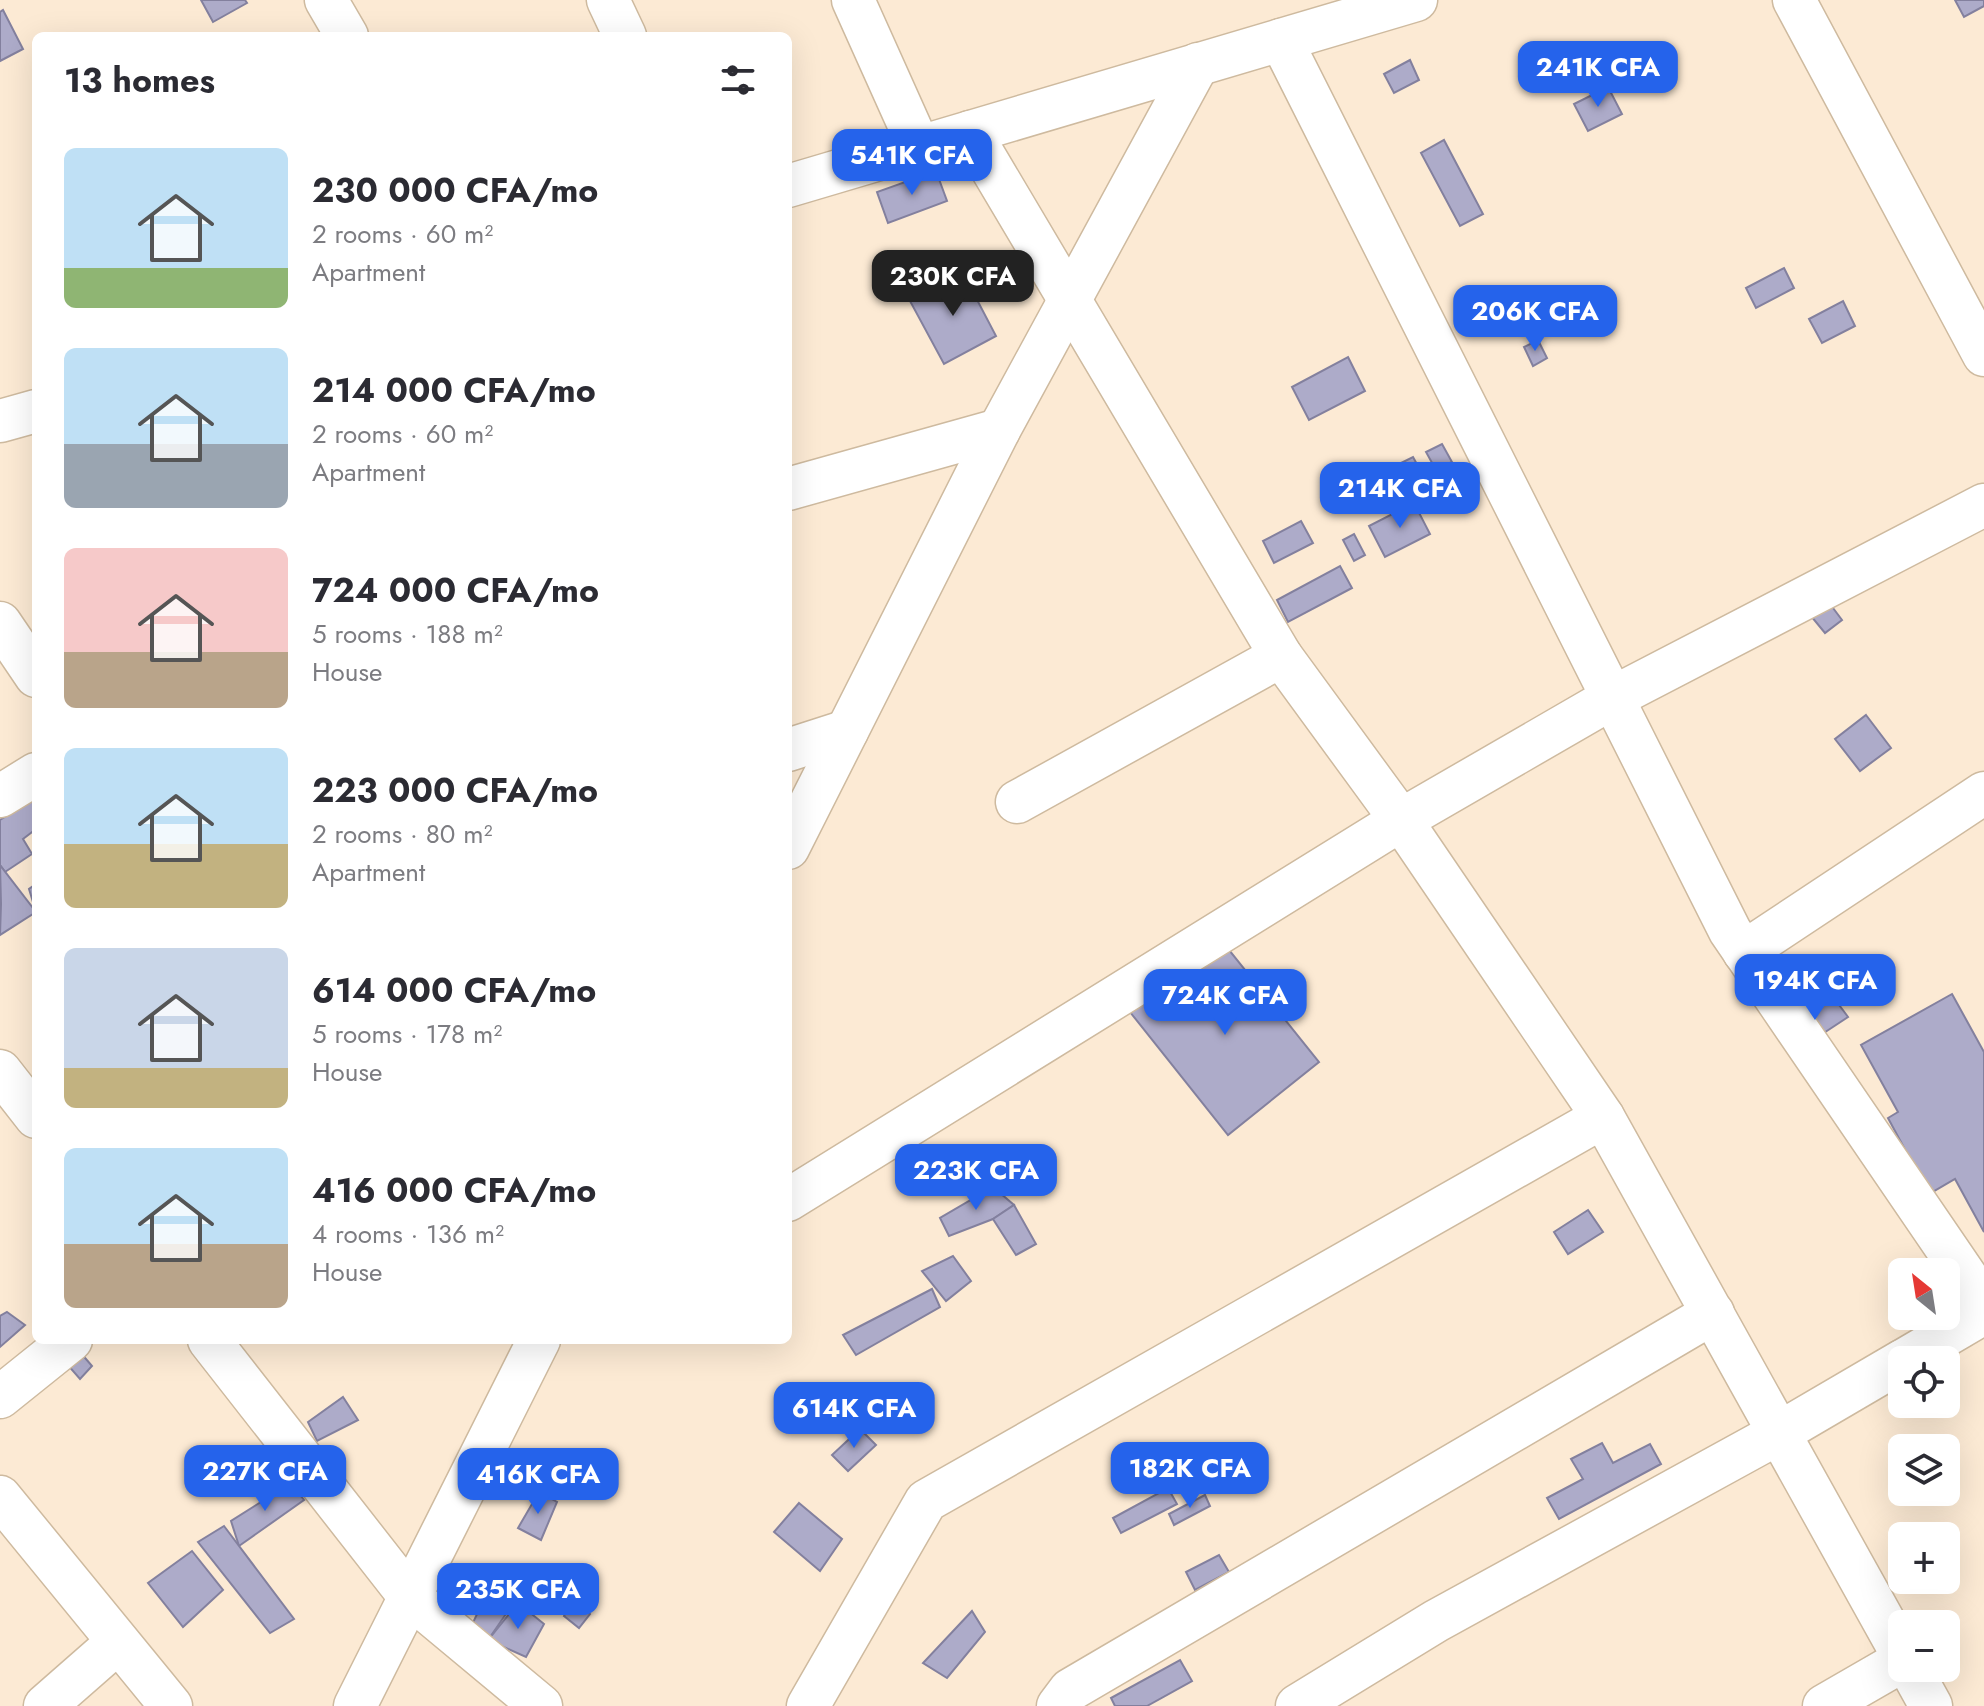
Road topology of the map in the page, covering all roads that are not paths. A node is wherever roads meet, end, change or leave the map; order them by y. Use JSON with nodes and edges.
{"nodes":[{"id":1,"x":326,"y":0,"type":"edge"},
{"id":2,"x":608,"y":0,"type":"edge"},
{"id":3,"x":853,"y":0,"type":"edge"},
{"id":4,"x":1416,"y":0,"type":"edge"},
{"id":5,"x":1794,"y":0,"type":"edge"},
{"id":6,"x":1316,"y":14,"type":"edge"},
{"id":7,"x":345,"y":32,"type":"edge"},
{"id":8,"x":623,"y":32,"type":"edge"},
{"id":9,"x":1281,"y":40,"type":"junction"},
{"id":10,"x":1198,"y":64,"type":"junction"},
{"id":11,"x":970,"y":132,"type":"junction"},
{"id":12,"x":919,"y":147,"type":"junction"},
{"id":13,"x":792,"y":185,"type":"edge"},
{"id":14,"x":1069,"y":299,"type":"junction"},
{"id":15,"x":1984,"y":355,"type":"edge"},
{"id":16,"x":32,"y":412,"type":"edge"},
{"id":17,"x":0,"y":421,"type":"edge"},
{"id":18,"x":999,"y":430,"type":"junction"},
{"id":19,"x":792,"y":488,"type":"edge"},
{"id":20,"x":1984,"y":505,"type":"edge"},
{"id":21,"x":0,"y":623,"type":"edge"},
{"id":22,"x":1281,"y":656,"type":"junction"},
{"id":23,"x":32,"y":670,"type":"edge"},
{"id":24,"x":1612,"y":698,"type":"junction"},
{"id":25,"x":847,"y":731,"type":"junction"},
{"id":26,"x":792,"y":749,"type":"edge"},
{"id":27,"x":32,"y":776,"type":"edge"},
{"id":28,"x":1984,"y":793,"type":"edge"},
{"id":29,"x":0,"y":796,"type":"edge"},
{"id":30,"x":1017,"y":802,"type":"dead end"},
{"id":31,"x":1401,"y":820,"type":"junction"},
{"id":32,"x":792,"y":840,"type":"edge"},
{"id":33,"x":1744,"y":952,"type":"junction"},
{"id":34,"x":0,"y":1071,"type":"edge"},
{"id":35,"x":32,"y":1112,"type":"edge"},
{"id":36,"x":1603,"y":1117,"type":"junction"},
{"id":37,"x":792,"y":1198,"type":"edge"},
{"id":38,"x":1984,"y":1303,"type":"edge"},
{"id":39,"x":1713,"y":1313,"type":"junction"},
{"id":40,"x":1984,"y":1313,"type":"edge"},
{"id":41,"x":66,"y":1344,"type":"edge"},
{"id":42,"x":212,"y":1344,"type":"edge"},
{"id":43,"x":529,"y":1346,"type":"edge"},
{"id":44,"x":1928,"y":1346,"type":"edge"},
{"id":45,"x":1888,"y":1370,"type":"edge"},
{"id":46,"x":0,"y":1397,"type":"edge"},
{"id":47,"x":1779,"y":1433,"type":"junction"},
{"id":48,"x":0,"y":1497,"type":"edge"},
{"id":49,"x":410,"y":1597,"type":"junction"},
{"id":50,"x":1888,"y":1629,"type":"edge"},
{"id":51,"x":118,"y":1642,"type":"junction"},
{"id":52,"x":1888,"y":1669,"type":"edge"},
{"id":53,"x":1918,"y":1682,"type":"edge"},
{"id":54,"x":45,"y":1706,"type":"edge"},
{"id":55,"x":171,"y":1706,"type":"edge"},
{"id":56,"x":355,"y":1706,"type":"edge"},
{"id":57,"x":541,"y":1706,"type":"edge"},
{"id":58,"x":808,"y":1706,"type":"edge"},
{"id":59,"x":1058,"y":1706,"type":"edge"},
{"id":60,"x":1297,"y":1706,"type":"edge"},
{"id":61,"x":1824,"y":1706,"type":"edge"},
{"id":62,"x":1931,"y":1706,"type":"edge"}],
"edges":[{"from":1,"to":7,"type":"street"},
{"from":2,"to":8,"type":"street"},
{"from":3,"to":12,"type":"street"},
{"from":4,"to":6,"type":"street"},
{"from":5,"to":15,"type":"street"},
{"from":6,"to":9,"type":"street"},
{"from":9,"to":10,"type":"street"},
{"from":9,"to":24,"type":"street"},
{"from":10,"to":11,"type":"street"},
{"from":10,"to":14,"type":"street"},
{"from":11,"to":12,"type":"street"},
{"from":11,"to":14,"type":"street"},
{"from":12,"to":13,"type":"street"},
{"from":14,"to":18,"type":"street"},
{"from":14,"to":22,"type":"street"},
{"from":16,"to":17,"type":"street"},
{"from":18,"to":19,"type":"street"},
{"from":18,"to":25,"type":"street"},
{"from":20,"to":24,"type":"street"},
{"from":21,"to":23,"type":"street"},
{"from":22,"to":30,"type":"street"},
{"from":22,"to":31,"type":"street"},
{"from":24,"to":31,"type":"street"},
{"from":24,"to":33,"type":"street"},
{"from":25,"to":26,"type":"street"},
{"from":25,"to":32,"type":"street"},
{"from":27,"to":29,"type":"street"},
{"from":28,"to":33,"type":"street"},
{"from":31,"to":36,"type":"street"},
{"from":31,"to":37,"type":"street"},
{"from":33,"to":38,"type":"street"},
{"from":34,"to":35,"type":"street"},
{"from":36,"to":39,"type":"street"},
{"from":36,"to":58,"type":"street"},
{"from":39,"to":47,"type":"street"},
{"from":39,"to":59,"type":"street"},
{"from":40,"to":44,"type":"street"},
{"from":41,"to":46,"type":"street"},
{"from":42,"to":49,"type":"street"},
{"from":43,"to":49,"type":"street"},
{"from":45,"to":47,"type":"street"},
{"from":47,"to":50,"type":"street"},
{"from":47,"to":60,"type":"street"},
{"from":48,"to":51,"type":"street"},
{"from":49,"to":56,"type":"street"},
{"from":49,"to":57,"type":"street"},
{"from":51,"to":54,"type":"street"},
{"from":51,"to":55,"type":"street"},
{"from":52,"to":61,"type":"street"},
{"from":53,"to":62,"type":"street"}]}
